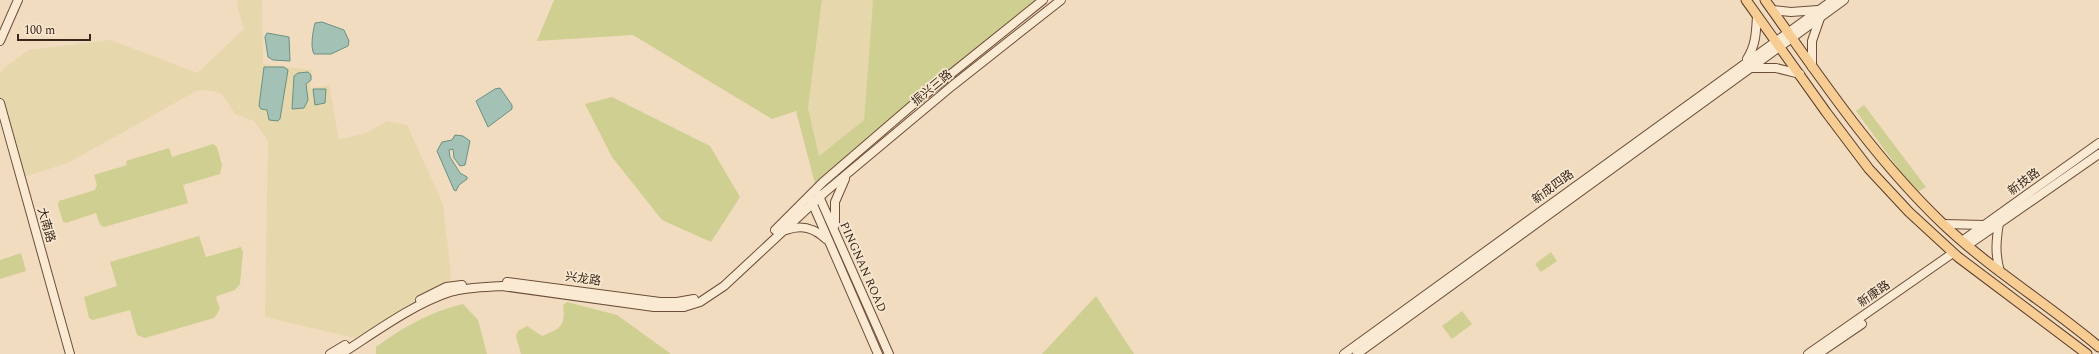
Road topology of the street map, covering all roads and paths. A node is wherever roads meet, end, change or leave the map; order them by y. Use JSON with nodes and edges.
{"nodes":[{"id":1,"x":18,"y":0,"type":"edge"},
{"id":2,"x":1043,"y":0,"type":"edge"},
{"id":3,"x":1061,"y":0,"type":"edge"},
{"id":4,"x":1746,"y":0,"type":"edge"},
{"id":5,"x":1765,"y":0,"type":"edge"},
{"id":6,"x":1833,"y":0,"type":"edge"},
{"id":7,"x":1844,"y":0,"type":"edge"},
{"id":8,"x":1772,"y":10,"type":"junction"},
{"id":9,"x":1820,"y":14,"type":"junction"},
{"id":10,"x":1757,"y":16,"type":"junction"},
{"id":11,"x":1790,"y":35,"type":"junction"},
{"id":12,"x":0,"y":40,"type":"edge"},
{"id":13,"x":1777,"y":44,"type":"junction"},
{"id":14,"x":1748,"y":65,"type":"junction"},
{"id":15,"x":1812,"y":67,"type":"junction"},
{"id":16,"x":1800,"y":74,"type":"junction"},
{"id":17,"x":0,"y":103,"type":"edge"},
{"id":18,"x":2099,"y":143,"type":"edge"},
{"id":19,"x":2099,"y":154,"type":"edge"},
{"id":20,"x":848,"y":174,"type":"junction"},
{"id":21,"x":816,"y":189,"type":"junction"},
{"id":22,"x":820,"y":197,"type":"junction"},
{"id":23,"x":811,"y":200,"type":"junction"},
{"id":24,"x":1943,"y":224,"type":"junction"},
{"id":25,"x":1985,"y":224,"type":"junction"},
{"id":26,"x":1999,"y":224,"type":"junction"},
{"id":27,"x":781,"y":232,"type":"junction"},
{"id":28,"x":837,"y":237,"type":"junction"},
{"id":29,"x":828,"y":241,"type":"junction"},
{"id":30,"x":1965,"y":243,"type":"junction"},
{"id":31,"x":1956,"y":255,"type":"junction"},
{"id":32,"x":2000,"y":272,"type":"junction"},
{"id":33,"x":2099,"y":347,"type":"edge"},
{"id":34,"x":70,"y":354,"type":"edge"},
{"id":35,"x":330,"y":354,"type":"edge"},
{"id":36,"x":341,"y":354,"type":"edge"},
{"id":37,"x":878,"y":354,"type":"edge"},
{"id":38,"x":889,"y":354,"type":"edge"},
{"id":39,"x":1344,"y":354,"type":"edge"},
{"id":40,"x":1357,"y":354,"type":"edge"},
{"id":41,"x":1808,"y":354,"type":"edge"},
{"id":42,"x":1818,"y":354,"type":"edge"},
{"id":43,"x":2087,"y":354,"type":"edge"}],
"edges":[{"from":1,"to":12,"type":"street"},
{"from":2,"to":21,"type":"street","name":"振兴三路"},
{"from":3,"to":20,"type":"street","name":"振兴三路"},
{"from":4,"to":10,"type":"main road"},
{"from":5,"to":8,"type":"main road"},
{"from":6,"to":9,"type":"street"},
{"from":7,"to":9,"type":"street"},
{"from":8,"to":9,"type":"street"},
{"from":8,"to":11,"type":"main road"},
{"from":9,"to":11,"type":"street","name":"新成四路"},
{"from":9,"to":15,"type":"street"},
{"from":10,"to":13,"type":"main road"},
{"from":10,"to":14,"type":"street"},
{"from":11,"to":13,"type":"street","name":"新成四路"},
{"from":11,"to":15,"type":"main road"},
{"from":13,"to":14,"type":"street","name":"新成四路"},
{"from":13,"to":16,"type":"main road"},
{"from":14,"to":16,"type":"street"},
{"from":14,"to":39,"type":"street","name":"新成四路"},
{"from":14,"to":40,"type":"street","name":"新成四路"},
{"from":15,"to":24,"type":"main road"},
{"from":16,"to":31,"type":"main road"},
{"from":17,"to":34,"type":"street","name":"大南路"},
{"from":18,"to":25,"type":"street","name":"新技路"},
{"from":19,"to":26,"type":"street","name":"新技路"},
{"from":20,"to":22,"type":"street","name":"振兴三路"},
{"from":20,"to":28,"type":"street"},
{"from":21,"to":22,"type":"street","name":"PINGNAN ROAD"},
{"from":21,"to":23,"type":"street","name":"振兴三路"},
{"from":22,"to":23,"type":"street","name":"兴龙路"},
{"from":22,"to":28,"type":"street","name":"PINGNAN ROAD"},
{"from":23,"to":27,"type":"street","name":"兴龙路"},
{"from":23,"to":29,"type":"street","name":"PINGNAN ROAD"},
{"from":23,"to":35,"type":"street","name":"兴龙路"},
{"from":24,"to":25,"type":"street"},
{"from":24,"to":30,"type":"main road"},
{"from":25,"to":30,"type":"street","name":"新技路"},
{"from":26,"to":30,"type":"street","name":"新技路"},
{"from":26,"to":32,"type":"street"},
{"from":27,"to":29,"type":"street"},
{"from":27,"to":36,"type":"street","name":"兴龙路"},
{"from":28,"to":29,"type":"street"},
{"from":28,"to":38,"type":"street","name":"PINGNAN ROAD"},
{"from":29,"to":37,"type":"street","name":"PINGNAN ROAD"},
{"from":30,"to":32,"type":"main road"},
{"from":31,"to":41,"type":"street","name":"新康路"},
{"from":31,"to":42,"type":"street","name":"新康路"},
{"from":31,"to":43,"type":"main road"},
{"from":32,"to":33,"type":"main road"}]}
